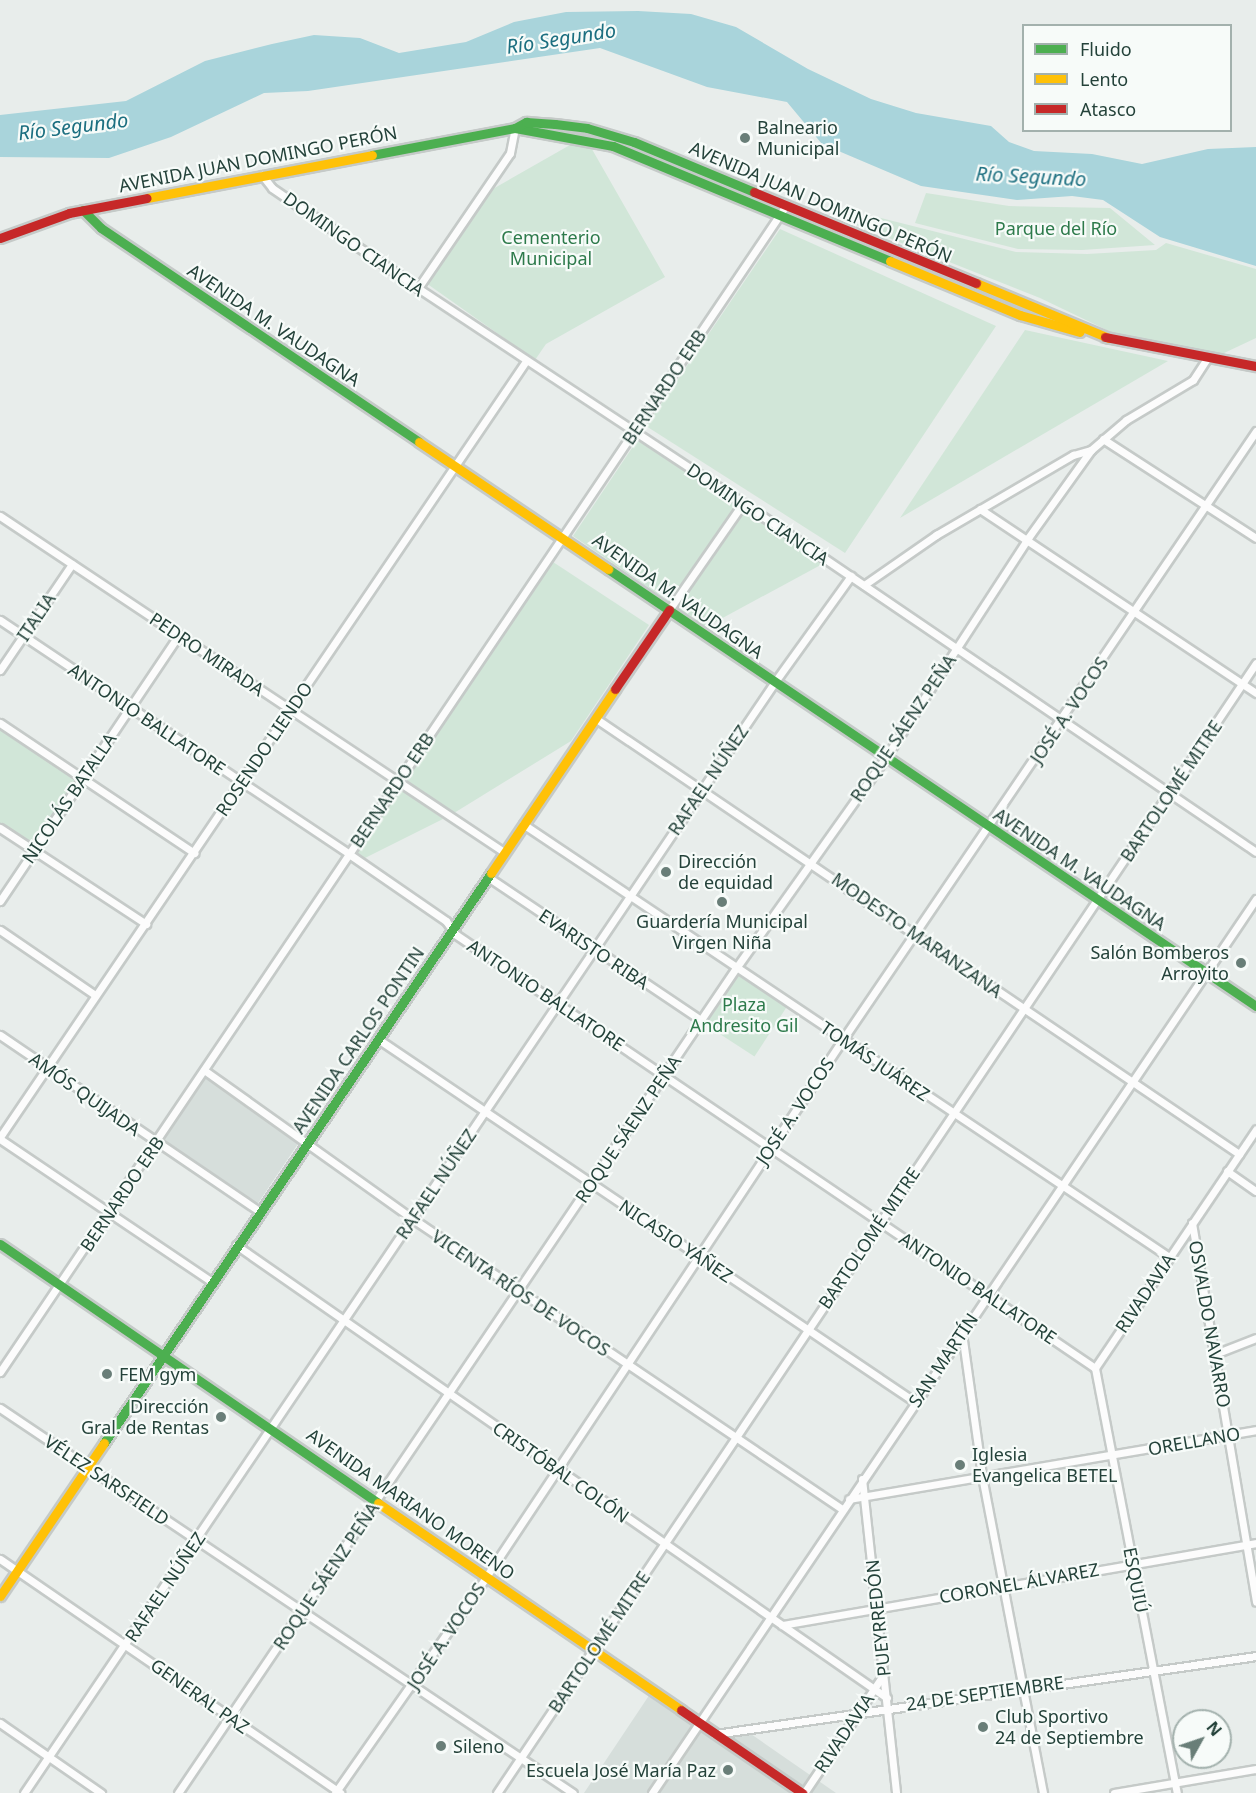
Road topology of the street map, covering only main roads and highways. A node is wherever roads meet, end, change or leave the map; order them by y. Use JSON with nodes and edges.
{"nodes":[{"id":1,"x":83,"y":210,"type":"junction"},
{"id":2,"x":0,"y":240,"type":"edge"},
{"id":3,"x":1256,"y":366,"type":"edge"},
{"id":4,"x":669,"y":610,"type":"junction"},
{"id":5,"x":1256,"y":1006,"type":"edge"},
{"id":6,"x":0,"y":1244,"type":"edge"},
{"id":7,"x":164,"y":1354,"type":"junction"},
{"id":8,"x":0,"y":1596,"type":"edge"},
{"id":9,"x":803,"y":1793,"type":"edge"}],
"edges":[{"from":1,"to":2,"type":"main road","name":"AVENIDA JUAN DOMINGO PERÓN"},
{"from":1,"to":3,"type":"main road","name":"AVENIDA JUAN DOMINGO PERÓN"},
{"from":1,"to":4,"type":"main road","name":"AVENIDA M. VAUDAGNA"},
{"from":4,"to":5,"type":"main road","name":"AVENIDA M. VAUDAGNA"},
{"from":4,"to":7,"type":"main road","name":"AVENIDA CARLOS PONTIN"},
{"from":6,"to":7,"type":"main road","name":"AVENIDA MARIANO MORENO"},
{"from":7,"to":8,"type":"main road","name":"AVENIDA CARLOS PONTIN"},
{"from":7,"to":9,"type":"main road","name":"AVENIDA MARIANO MORENO"}]}
